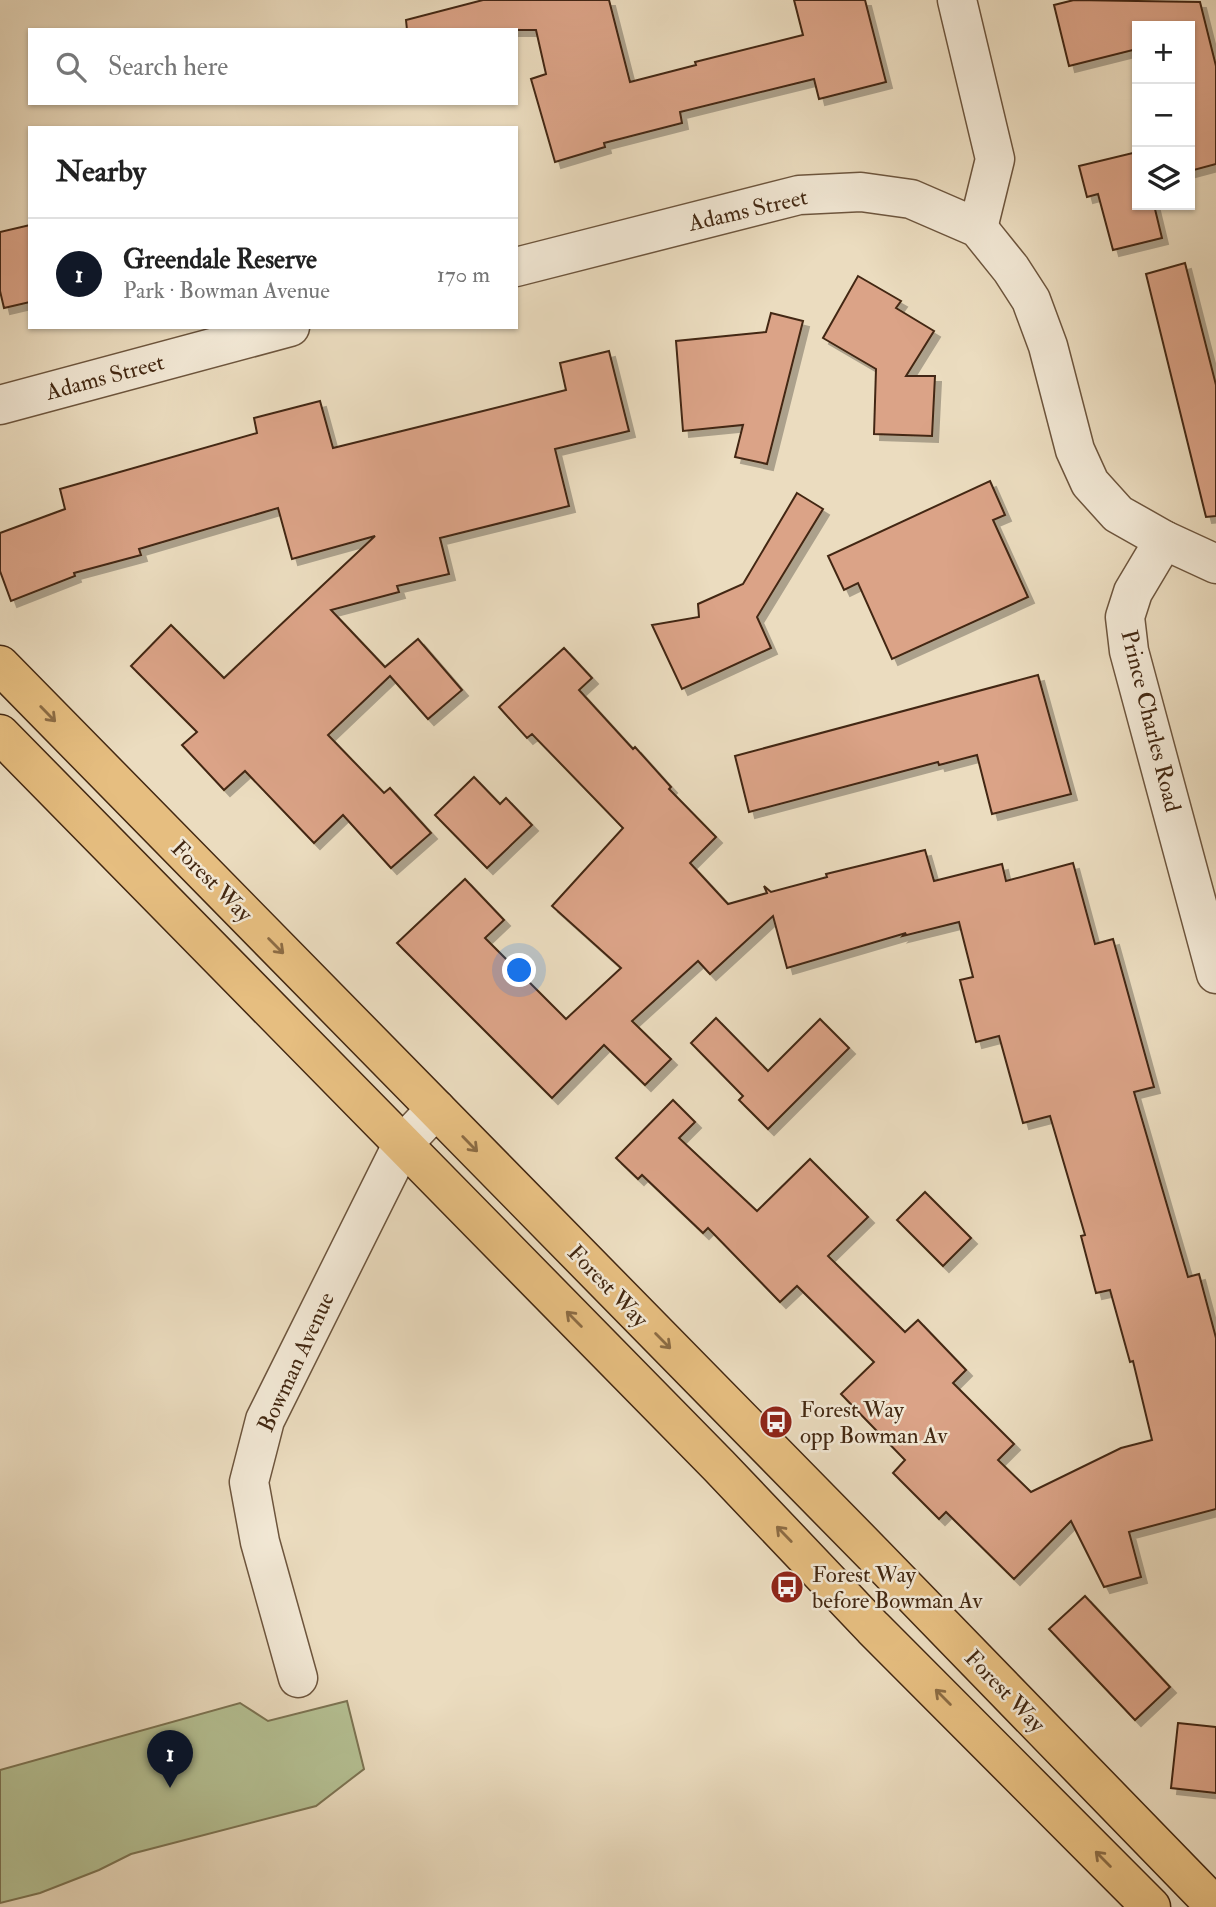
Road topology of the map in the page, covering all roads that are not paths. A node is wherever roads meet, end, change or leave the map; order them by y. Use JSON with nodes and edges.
{"nodes":[{"id":1,"x":957,"y":0,"type":"edge"},
{"id":2,"x":978,"y":229,"type":"junction"},
{"id":3,"x":518,"y":266,"type":"edge"},
{"id":4,"x":283,"y":329,"type":"edge"},
{"id":5,"x":0,"y":405,"type":"edge"},
{"id":6,"x":1164,"y":540,"type":"junction"},
{"id":7,"x":1216,"y":564,"type":"edge"},
{"id":8,"x":0,"y":666,"type":"edge"},
{"id":9,"x":0,"y":734,"type":"edge"},
{"id":10,"x":1216,"y":974,"type":"edge"},
{"id":11,"x":436,"y":1109,"type":"junction"},
{"id":12,"x":402,"y":1145,"type":"junction"},
{"id":13,"x":298,"y":1678,"type":"dead end"},
{"id":14,"x":1151,"y":1907,"type":"edge"},
{"id":15,"x":1216,"y":1907,"type":"edge"}],
"edges":[{"from":1,"to":2,"type":"street"},
{"from":2,"to":3,"type":"street","name":"Adams Street"},
{"from":2,"to":6,"type":"street"},
{"from":4,"to":5,"type":"street","name":"Adams Street"},
{"from":6,"to":7,"type":"street"},
{"from":6,"to":10,"type":"street","name":"Prince Charles Road"},
{"from":8,"to":11,"type":"main road","name":"Forest Way","one_way":true},
{"from":9,"to":12,"type":"main road","name":"Forest Way"},
{"from":11,"to":12,"type":"street","name":"Bowman Avenue"},
{"from":11,"to":15,"type":"main road","name":"Forest Way","one_way":true},
{"from":12,"to":13,"type":"street","name":"Bowman Avenue"},
{"from":14,"to":12,"type":"main road","name":"Forest Way","one_way":true}]}
